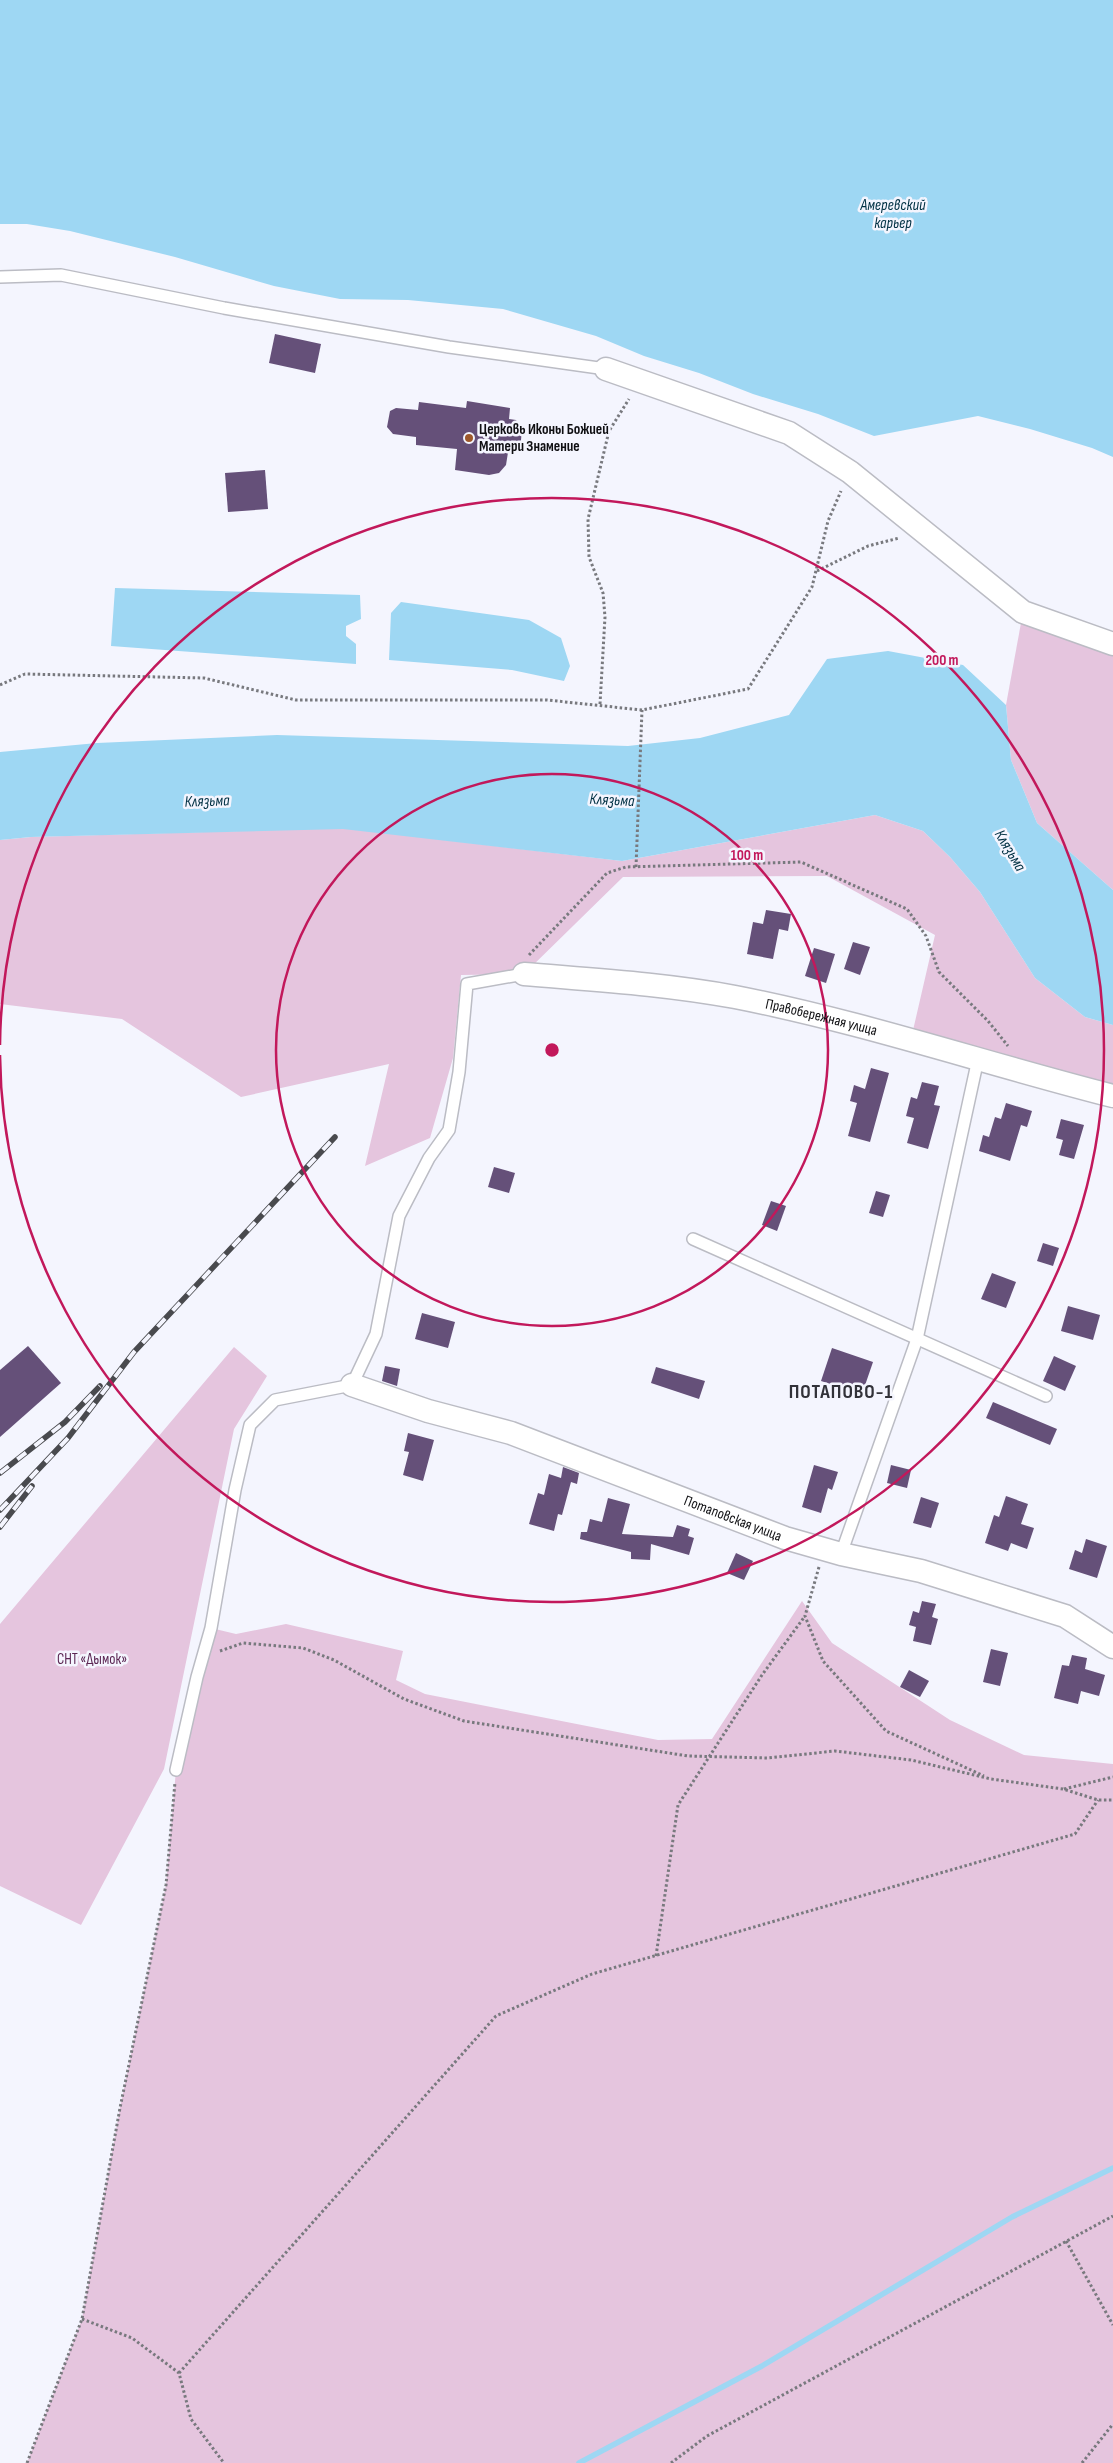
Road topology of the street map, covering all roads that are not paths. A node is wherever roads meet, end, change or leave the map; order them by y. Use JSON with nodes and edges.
{"nodes":[{"id":1,"x":0,"y":277,"type":"edge"},
{"id":2,"x":606,"y":369,"type":"joint"},
{"id":3,"x":1113,"y":644,"type":"edge"},
{"id":4,"x":517,"y":976,"type":"joint"},
{"id":5,"x":978,"y":1058,"type":"junction"},
{"id":6,"x":1113,"y":1096,"type":"edge"},
{"id":7,"x":693,"y":1239,"type":"dead end"},
{"id":8,"x":917,"y":1339,"type":"junction"},
{"id":9,"x":352,"y":1385,"type":"junction"},
{"id":10,"x":1046,"y":1396,"type":"dead end"},
{"id":11,"x":832,"y":1552,"type":"junction"},
{"id":12,"x":1113,"y":1647,"type":"edge"},
{"id":13,"x":176,"y":1770,"type":"road end"}],
"edges":[{"from":1,"to":2,"type":"lane"},
{"from":2,"to":3,"type":"street"},
{"from":4,"to":5,"type":"street","name":"Правобережная улица"},
{"from":4,"to":9,"type":"lane"},
{"from":5,"to":6,"type":"street","name":"Правобережная улица"},
{"from":5,"to":8,"type":"lane"},
{"from":7,"to":8,"type":"lane"},
{"from":8,"to":10,"type":"lane"},
{"from":8,"to":11,"type":"lane"},
{"from":9,"to":11,"type":"street","name":"Потаповская улица"},
{"from":9,"to":13,"type":"lane"},
{"from":11,"to":12,"type":"street","name":"Потаповская улица"}]}
